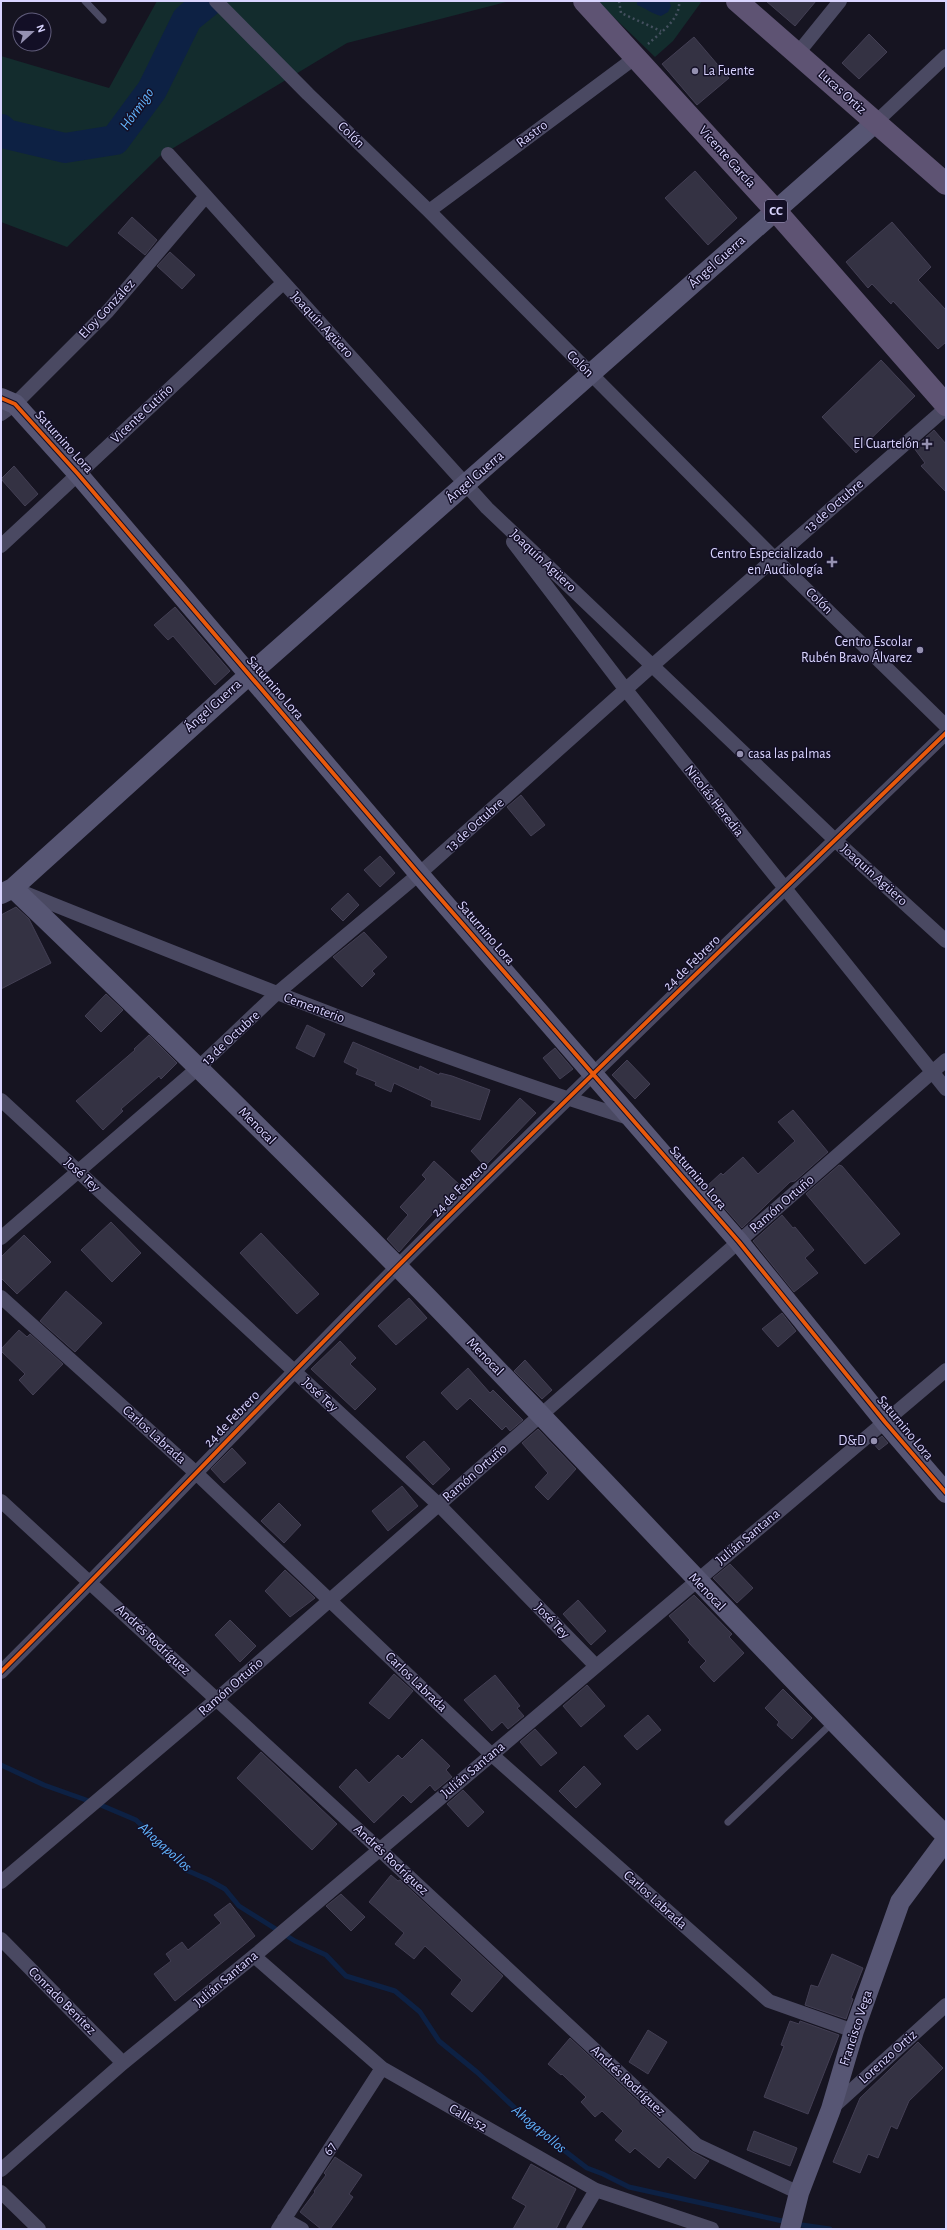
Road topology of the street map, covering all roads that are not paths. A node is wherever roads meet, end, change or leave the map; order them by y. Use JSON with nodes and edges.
{"nodes":[{"id":1,"x":85,"y":1,"type":"edge"},
{"id":2,"x":216,"y":1,"type":"edge"},
{"id":3,"x":584,"y":1,"type":"edge"},
{"id":4,"x":738,"y":1,"type":"edge"},
{"id":5,"x":840,"y":1,"type":"edge"},
{"id":6,"x":103,"y":20,"type":"dead end"},
{"id":7,"x":798,"y":53,"type":"junction"},
{"id":8,"x":636,"y":56,"type":"junction"},
{"id":9,"x":946,"y":56,"type":"edge"},
{"id":10,"x":876,"y":122,"type":"junction"},
{"id":11,"x":168,"y":154,"type":"dead end"},
{"id":12,"x":946,"y":184,"type":"edge"},
{"id":13,"x":206,"y":196,"type":"junction"},
{"id":14,"x":429,"y":210,"type":"junction"},
{"id":15,"x":776,"y":210,"type":"junction"},
{"id":16,"x":283,"y":283,"type":"junction"},
{"id":17,"x":591,"y":375,"type":"junction"},
{"id":18,"x":6,"y":405,"type":"edge"},
{"id":19,"x":946,"y":405,"type":"edge"},
{"id":20,"x":946,"y":408,"type":"edge"},
{"id":21,"x":78,"y":474,"type":"junction"},
{"id":22,"x":467,"y":484,"type":"junction"},
{"id":23,"x":487,"y":508,"type":"junction"},
{"id":24,"x":1,"y":546,"type":"edge"},
{"id":25,"x":774,"y":558,"type":"junction"},
{"id":26,"x":653,"y":665,"type":"junction"},
{"id":27,"x":249,"y":675,"type":"junction"},
{"id":28,"x":626,"y":690,"type":"junction"},
{"id":29,"x":946,"y":726,"type":"edge"},
{"id":30,"x":946,"y":733,"type":"edge"},
{"id":31,"x":835,"y":840,"type":"junction"},
{"id":32,"x":419,"y":874,"type":"junction"},
{"id":33,"x":5,"y":889,"type":"edge"},
{"id":34,"x":784,"y":889,"type":"junction"},
{"id":35,"x":946,"y":941,"type":"edge"},
{"id":36,"x":276,"y":994,"type":"junction"},
{"id":37,"x":946,"y":1060,"type":"edge"},
{"id":38,"x":199,"y":1068,"type":"junction"},
{"id":39,"x":933,"y":1072,"type":"junction"},
{"id":40,"x":594,"y":1073,"type":"junction"},
{"id":41,"x":946,"y":1089,"type":"edge"},
{"id":42,"x":567,"y":1099,"type":"junction"},
{"id":43,"x":1,"y":1100,"type":"edge"},
{"id":44,"x":632,"y":1119,"type":"junction"},
{"id":45,"x":77,"y":1171,"type":"junction"},
{"id":46,"x":1,"y":1238,"type":"edge"},
{"id":47,"x":739,"y":1242,"type":"junction"},
{"id":48,"x":398,"y":1267,"type":"junction"},
{"id":49,"x":1,"y":1297,"type":"edge"},
{"id":50,"x":946,"y":1370,"type":"edge"},
{"id":51,"x":294,"y":1372,"type":"junction"},
{"id":52,"x":541,"y":1415,"type":"junction"},
{"id":53,"x":885,"y":1422,"type":"junction"},
{"id":54,"x":195,"y":1472,"type":"junction"},
{"id":55,"x":946,"y":1492,"type":"edge"},
{"id":56,"x":1,"y":1501,"type":"edge"},
{"id":57,"x":439,"y":1505,"type":"junction"},
{"id":58,"x":696,"y":1581,"type":"junction"},
{"id":59,"x":90,"y":1583,"type":"junction"},
{"id":60,"x":331,"y":1600,"type":"junction"},
{"id":61,"x":596,"y":1666,"type":"junction"},
{"id":62,"x":1,"y":1672,"type":"edge"},
{"id":63,"x":217,"y":1699,"type":"junction"},
{"id":64,"x":832,"y":1723,"type":"junction"},
{"id":65,"x":491,"y":1754,"type":"junction"},
{"id":66,"x":728,"y":1822,"type":"dead end"},
{"id":67,"x":946,"y":1836,"type":"edge"},
{"id":68,"x":946,"y":1840,"type":"edge"},
{"id":69,"x":379,"y":1849,"type":"junction"},
{"id":70,"x":1,"y":1882,"type":"edge"},
{"id":71,"x":1,"y":1939,"type":"edge"},
{"id":72,"x":254,"y":1956,"type":"junction"},
{"id":73,"x":946,"y":2005,"type":"edge"},
{"id":74,"x":854,"y":2031,"type":"junction"},
{"id":75,"x":123,"y":2063,"type":"junction"},
{"id":76,"x":382,"y":2068,"type":"junction"},
{"id":77,"x":831,"y":2108,"type":"junction"},
{"id":78,"x":1,"y":2170,"type":"edge"},
{"id":79,"x":596,"y":2190,"type":"junction"},
{"id":80,"x":1,"y":2192,"type":"edge"},
{"id":81,"x":798,"y":2196,"type":"junction"},
{"id":82,"x":281,"y":2224,"type":"edge"},
{"id":83,"x":39,"y":2229,"type":"edge"},
{"id":84,"x":302,"y":2229,"type":"edge"},
{"id":85,"x":573,"y":2229,"type":"edge"},
{"id":86,"x":712,"y":2229,"type":"edge"},
{"id":87,"x":790,"y":2229,"type":"edge"}],
"edges":[{"from":1,"to":6,"type":"lane"},
{"from":2,"to":14,"type":"street","name":"Colón"},
{"from":3,"to":8,"type":"main road","name":"Vicente García","number":"CC"},
{"from":4,"to":7,"type":"main road","name":"Lucas Ortiz"},
{"from":5,"to":7,"type":"street"},
{"from":7,"to":10,"type":"main road","name":"Lucas Ortiz"},
{"from":8,"to":14,"type":"street","name":"Rastro"},
{"from":8,"to":15,"type":"main road","name":"Vicente García","number":"CC"},
{"from":9,"to":10,"type":"street","name":"Ángel Guerra"},
{"from":10,"to":12,"type":"main road","name":"Lucas Ortiz"},
{"from":10,"to":15,"type":"street","name":"Ángel Guerra"},
{"from":11,"to":13,"type":"street","name":"Joaquín Agüero"},
{"from":13,"to":16,"type":"street","name":"Joaquín Agüero"},
{"from":13,"to":18,"type":"street","name":"Eloy González"},
{"from":14,"to":17,"type":"street","name":"Colón"},
{"from":15,"to":17,"type":"street","name":"Ángel Guerra"},
{"from":15,"to":19,"type":"main road","name":"Vicente García","number":"CC"},
{"from":16,"to":21,"type":"street","name":"Vicente Cutiño"},
{"from":16,"to":22,"type":"street","name":"Joaquín Agüero"},
{"from":17,"to":22,"type":"street","name":"Ángel Guerra"},
{"from":17,"to":25,"type":"street","name":"Colón"},
{"from":18,"to":21,"type":"street","name":"Saturnino Lora"},
{"from":20,"to":25,"type":"street","name":"13 de Octubre"},
{"from":21,"to":24,"type":"street","name":"Vicente Cutiño"},
{"from":21,"to":27,"type":"street","name":"Saturnino Lora"},
{"from":22,"to":23,"type":"street","name":"Joaquín Agüero"},
{"from":22,"to":27,"type":"street","name":"Ángel Guerra"},
{"from":23,"to":26,"type":"street","name":"Joaquín Agüero"},
{"from":23,"to":28,"type":"street","name":"Nicolás Heredia"},
{"from":25,"to":26,"type":"street","name":"13 de Octubre"},
{"from":25,"to":29,"type":"street","name":"Colón"},
{"from":26,"to":28,"type":"street","name":"13 de Octubre"},
{"from":26,"to":31,"type":"street","name":"Joaquín Agüero"},
{"from":27,"to":32,"type":"street","name":"Saturnino Lora"},
{"from":27,"to":33,"type":"street","name":"Ángel Guerra"},
{"from":28,"to":32,"type":"street","name":"13 de Octubre"},
{"from":28,"to":34,"type":"street","name":"Nicolás Heredia"},
{"from":30,"to":31,"type":"street","name":"24 de Febrero"},
{"from":31,"to":34,"type":"street","name":"24 de Febrero"},
{"from":31,"to":35,"type":"street","name":"Joaquín Agüero"},
{"from":32,"to":36,"type":"street","name":"13 de Octubre"},
{"from":32,"to":40,"type":"street","name":"Saturnino Lora"},
{"from":33,"to":36,"type":"street","name":"Cementerio"},
{"from":33,"to":38,"type":"street","name":"Menocal"},
{"from":34,"to":39,"type":"street","name":"Nicolás Heredia"},
{"from":34,"to":40,"type":"street","name":"24 de Febrero"},
{"from":36,"to":38,"type":"street","name":"13 de Octubre"},
{"from":36,"to":42,"type":"street","name":"Cementerio"},
{"from":37,"to":39,"type":"street","name":"Ramón Ortuño"},
{"from":38,"to":45,"type":"street","name":"13 de Octubre"},
{"from":38,"to":48,"type":"street","name":"Menocal"},
{"from":39,"to":41,"type":"street","name":"Nicolás Heredia"},
{"from":39,"to":47,"type":"street","name":"Ramón Ortuño"},
{"from":40,"to":42,"type":"street","name":"24 de Febrero"},
{"from":40,"to":44,"type":"street","name":"Saturnino Lora"},
{"from":42,"to":44,"type":"street","name":"Cementerio"},
{"from":42,"to":48,"type":"street","name":"24 de Febrero"},
{"from":43,"to":45,"type":"street","name":"José Tey"},
{"from":44,"to":47,"type":"street","name":"Saturnino Lora"},
{"from":45,"to":46,"type":"street","name":"13 de Octubre"},
{"from":45,"to":51,"type":"street","name":"José Tey"},
{"from":47,"to":52,"type":"street","name":"Ramón Ortuño"},
{"from":47,"to":53,"type":"street","name":"Saturnino Lora"},
{"from":48,"to":51,"type":"street","name":"24 de Febrero"},
{"from":48,"to":52,"type":"street","name":"Menocal"},
{"from":49,"to":54,"type":"street","name":"Carlos Labrada"},
{"from":50,"to":53,"type":"street","name":"Julián Santana"},
{"from":51,"to":54,"type":"street","name":"24 de Febrero"},
{"from":51,"to":57,"type":"street","name":"José Tey"},
{"from":52,"to":57,"type":"street","name":"Ramón Ortuño"},
{"from":52,"to":58,"type":"street","name":"Menocal"},
{"from":53,"to":55,"type":"street","name":"Saturnino Lora"},
{"from":53,"to":58,"type":"street","name":"Julián Santana"},
{"from":54,"to":59,"type":"street","name":"24 de Febrero"},
{"from":54,"to":60,"type":"street","name":"Carlos Labrada"},
{"from":56,"to":59,"type":"street","name":"Andrés Rodríguez"},
{"from":57,"to":60,"type":"street","name":"Ramón Ortuño"},
{"from":57,"to":61,"type":"street","name":"José Tey"},
{"from":58,"to":61,"type":"street","name":"Julián Santana"},
{"from":58,"to":64,"type":"street","name":"Menocal"},
{"from":59,"to":62,"type":"street","name":"24 de Febrero"},
{"from":59,"to":63,"type":"street","name":"Andrés Rodríguez"},
{"from":60,"to":63,"type":"street","name":"Ramón Ortuño"},
{"from":60,"to":65,"type":"street","name":"Carlos Labrada"},
{"from":61,"to":65,"type":"street","name":"Julián Santana"},
{"from":63,"to":69,"type":"street","name":"Andrés Rodríguez"},
{"from":63,"to":70,"type":"street","name":"Ramón Ortuño"},
{"from":64,"to":66,"type":"lane"},
{"from":64,"to":67,"type":"street","name":"Menocal"},
{"from":65,"to":69,"type":"street","name":"Julián Santana"},
{"from":65,"to":74,"type":"street","name":"Carlos Labrada"},
{"from":68,"to":74,"type":"street","name":"Francisco Vega"},
{"from":69,"to":72,"type":"street","name":"Julián Santana"},
{"from":69,"to":81,"type":"street","name":"Andrés Rodríguez"},
{"from":71,"to":75,"type":"street","name":"Conrado Benítez"},
{"from":72,"to":75,"type":"street","name":"Julián Santana"},
{"from":72,"to":76,"type":"street","name":"Calle 52"},
{"from":73,"to":77,"type":"street","name":"Lorenzo Ortiz"},
{"from":74,"to":77,"type":"street","name":"Francisco Vega"},
{"from":75,"to":78,"type":"street","name":"Julián Santana"},
{"from":76,"to":79,"type":"street","name":"Calle 52"},
{"from":76,"to":82,"type":"street","name":"67"},
{"from":77,"to":81,"type":"street","name":"Francisco Vega"},
{"from":79,"to":85,"type":"street"},
{"from":79,"to":86,"type":"street","name":"Calle 52"},
{"from":80,"to":83,"type":"street"},
{"from":81,"to":87,"type":"street","name":"Francisco Vega"},
{"from":82,"to":84,"type":"street"}]}
